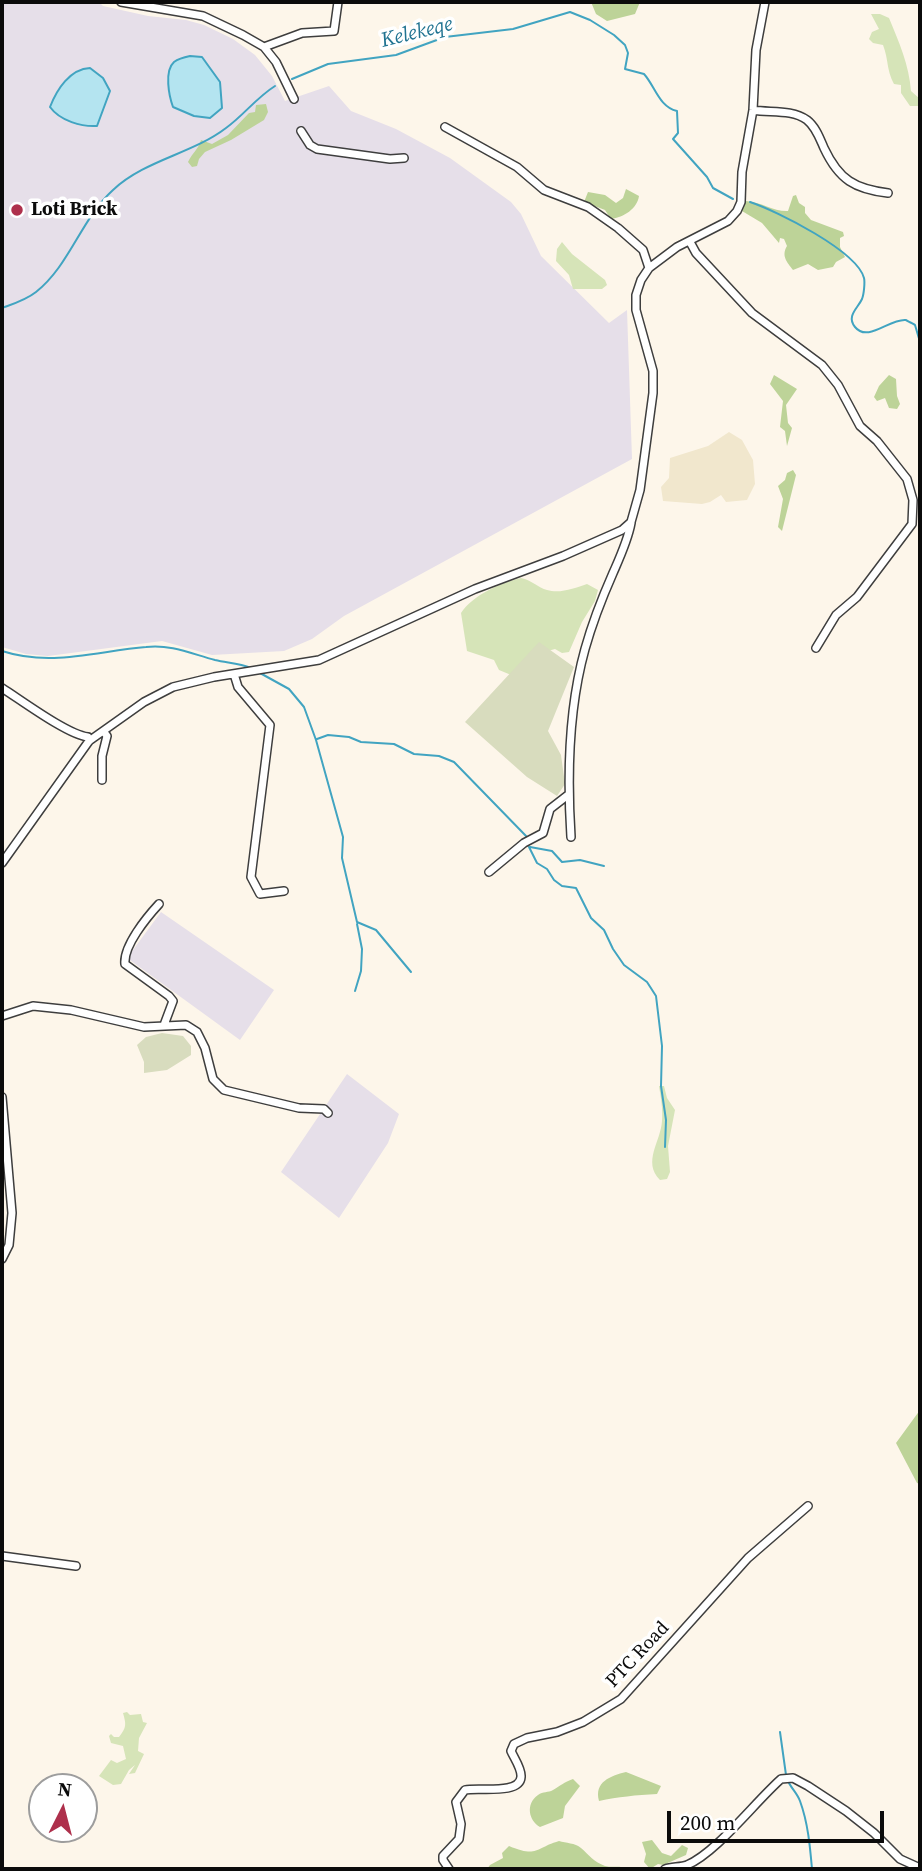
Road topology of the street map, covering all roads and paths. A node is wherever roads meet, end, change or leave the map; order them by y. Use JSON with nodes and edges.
{"nodes":[{"id":1,"x":121,"y":2,"type":"edge"},
{"id":2,"x":338,"y":2,"type":"edge"},
{"id":3,"x":765,"y":2,"type":"edge"},
{"id":4,"x":264,"y":47,"type":"junction"},
{"id":5,"x":294,"y":99,"type":"dead end"},
{"id":6,"x":753,"y":110,"type":"junction"},
{"id":7,"x":445,"y":127,"type":"dead end"},
{"id":8,"x":302,"y":131,"type":"dead end"},
{"id":9,"x":404,"y":158,"type":"dead end"},
{"id":10,"x":888,"y":193,"type":"dead end"},
{"id":11,"x":690,"y":242,"type":"junction"},
{"id":12,"x":649,"y":268,"type":"junction"},
{"id":13,"x":631,"y":522,"type":"junction"},
{"id":14,"x":816,"y":648,"type":"dead end"},
{"id":15,"x":234,"y":674,"type":"junction"},
{"id":16,"x":2,"y":688,"type":"edge"},
{"id":17,"x":104,"y":732,"type":"junction"},
{"id":18,"x":89,"y":741,"type":"junction"},
{"id":19,"x":103,"y":780,"type":"dead end"},
{"id":20,"x":568,"y":795,"type":"junction"},
{"id":21,"x":571,"y":837,"type":"dead end"},
{"id":22,"x":2,"y":863,"type":"edge"},
{"id":23,"x":489,"y":872,"type":"dead end"},
{"id":24,"x":284,"y":891,"type":"dead end"},
{"id":25,"x":159,"y":904,"type":"dead end"},
{"id":26,"x":2,"y":1016,"type":"edge"},
{"id":27,"x":164,"y":1024,"type":"junction"},
{"id":28,"x":2,"y":1097,"type":"edge"},
{"id":29,"x":328,"y":1113,"type":"dead end"},
{"id":30,"x":2,"y":1259,"type":"edge"},
{"id":31,"x":808,"y":1506,"type":"dead end"},
{"id":32,"x":2,"y":1556,"type":"edge"},
{"id":33,"x":76,"y":1566,"type":"dead end"},
{"id":34,"x":920,"y":1868,"type":"edge"},
{"id":35,"x":449,"y":1869,"type":"edge"},
{"id":36,"x":666,"y":1869,"type":"edge"}],
"edges":[{"from":1,"to":4,"type":"street"},
{"from":2,"to":4,"type":"street"},
{"from":3,"to":6,"type":"street"},
{"from":4,"to":5,"type":"street"},
{"from":6,"to":10,"type":"street"},
{"from":6,"to":11,"type":"street"},
{"from":7,"to":12,"type":"street"},
{"from":8,"to":9,"type":"street"},
{"from":11,"to":12,"type":"street"},
{"from":11,"to":14,"type":"street"},
{"from":12,"to":13,"type":"street"},
{"from":13,"to":15,"type":"street"},
{"from":13,"to":20,"type":"street"},
{"from":15,"to":17,"type":"street"},
{"from":15,"to":24,"type":"street"},
{"from":16,"to":18,"type":"street"},
{"from":17,"to":18,"type":"street"},
{"from":17,"to":19,"type":"street"},
{"from":18,"to":22,"type":"street"},
{"from":20,"to":21,"type":"street"},
{"from":20,"to":23,"type":"street"},
{"from":25,"to":27,"type":"street"},
{"from":26,"to":27,"type":"street"},
{"from":27,"to":29,"type":"street"},
{"from":28,"to":30,"type":"street"},
{"from":31,"to":35,"type":"street","name":"PTC Road"},
{"from":32,"to":33,"type":"street"},
{"from":34,"to":36,"type":"street"}]}
